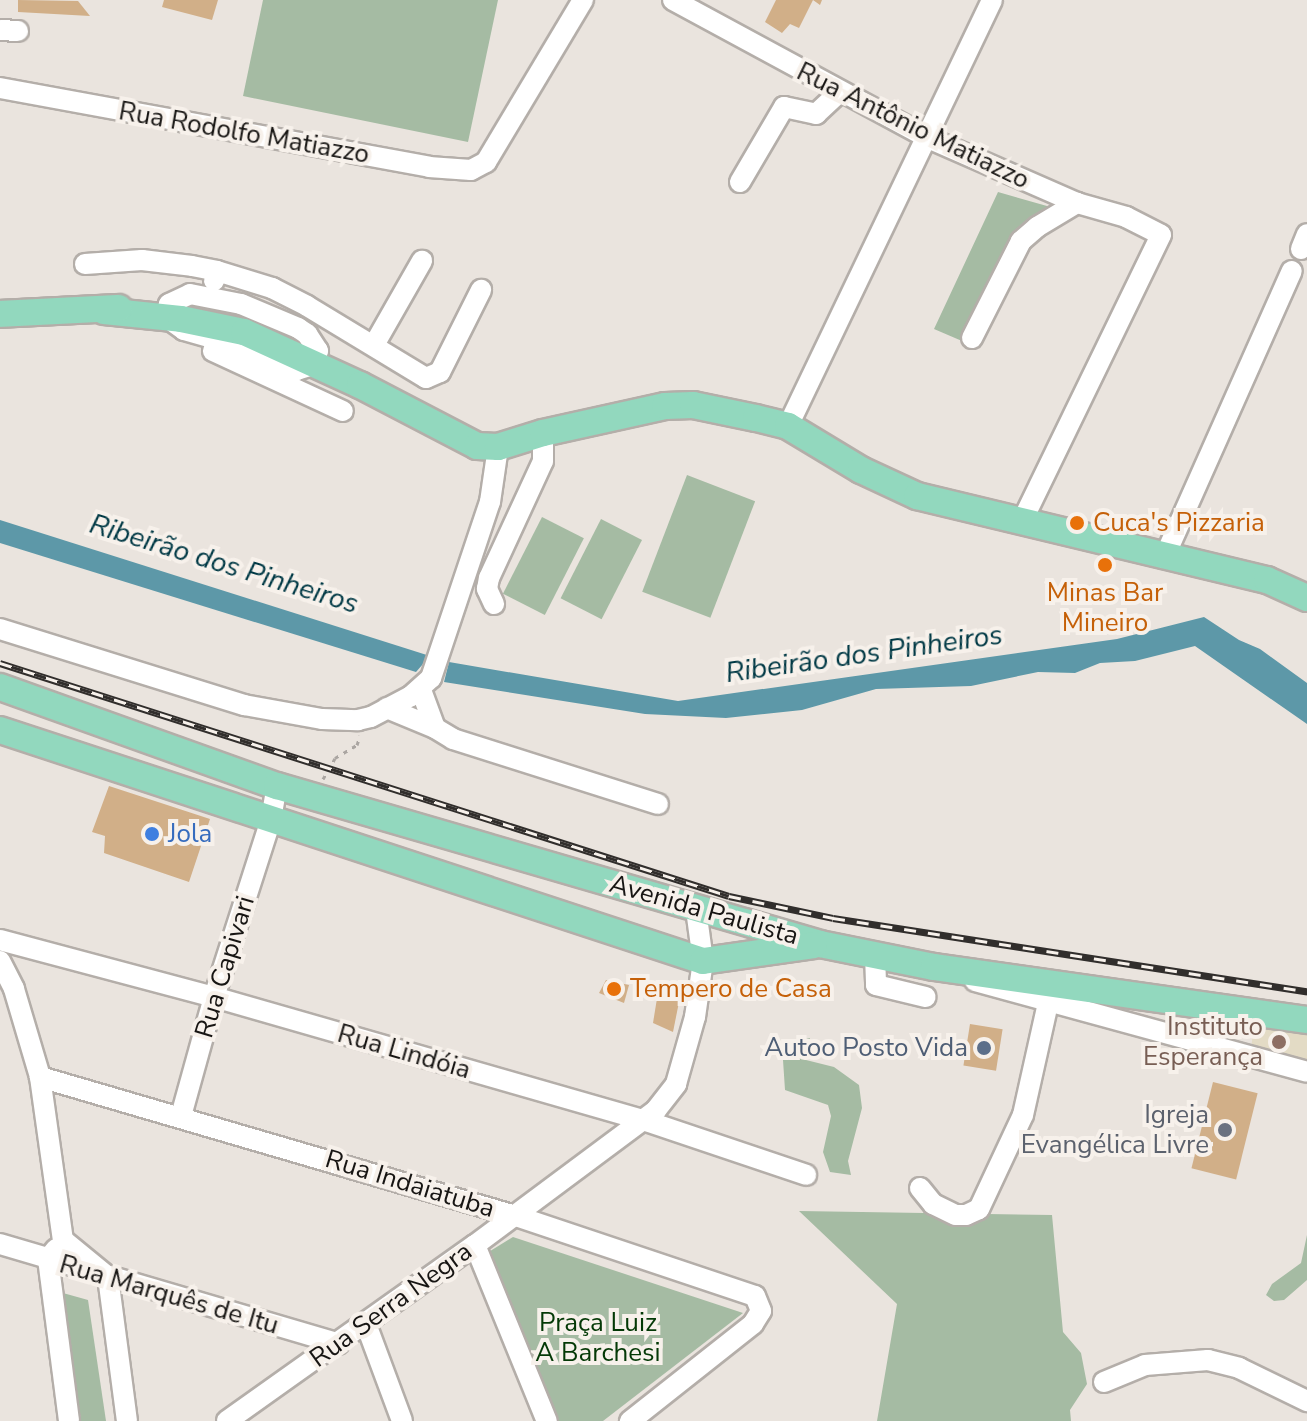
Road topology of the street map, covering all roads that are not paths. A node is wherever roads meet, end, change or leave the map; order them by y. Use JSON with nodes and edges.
{"nodes":[{"id":1,"x":583,"y":0,"type":"edge"},
{"id":2,"x":673,"y":0,"type":"edge"},
{"id":3,"x":992,"y":0,"type":"edge"},
{"id":4,"x":0,"y":88,"type":"edge"},
{"id":5,"x":840,"y":92,"type":"junction"},
{"id":6,"x":926,"y":137,"type":"junction"},
{"id":7,"x":740,"y":182,"type":"dead end"},
{"id":8,"x":1077,"y":203,"type":"junction"},
{"id":9,"x":422,"y":261,"type":"dead end"},
{"id":10,"x":85,"y":264,"type":"dead end"},
{"id":11,"x":217,"y":271,"type":"junction"},
{"id":12,"x":1292,"y":271,"type":"dead end"},
{"id":13,"x":481,"y":290,"type":"dead end"},
{"id":14,"x":211,"y":298,"type":"junction"},
{"id":15,"x":172,"y":313,"type":"junction"},
{"id":16,"x":0,"y":314,"type":"edge"},
{"id":17,"x":972,"y":338,"type":"dead end"},
{"id":18,"x":374,"y":345,"type":"junction"},
{"id":19,"x":213,"y":351,"type":"dead end"},
{"id":20,"x":312,"y":353,"type":"junction"},
{"id":21,"x":343,"y":411,"type":"dead end"},
{"id":22,"x":788,"y":426,"type":"junction"},
{"id":23,"x":543,"y":433,"type":"junction"},
{"id":24,"x":498,"y":447,"type":"junction"},
{"id":25,"x":1022,"y":521,"type":"junction"},
{"id":26,"x":1164,"y":558,"type":"junction"},
{"id":27,"x":1307,"y":598,"type":"edge"},
{"id":28,"x":494,"y":604,"type":"dead end"},
{"id":29,"x":0,"y":629,"type":"edge"},
{"id":30,"x":426,"y":684,"type":"junction"},
{"id":31,"x":0,"y":687,"type":"edge"},
{"id":32,"x":387,"y":708,"type":"junction"},
{"id":33,"x":435,"y":728,"type":"junction"},
{"id":34,"x":0,"y":730,"type":"edge"},
{"id":35,"x":277,"y":786,"type":"junction"},
{"id":36,"x":658,"y":804,"type":"dead end"},
{"id":37,"x":271,"y":819,"type":"junction"},
{"id":38,"x":696,"y":909,"type":"junction"},
{"id":39,"x":0,"y":940,"type":"edge"},
{"id":40,"x":820,"y":944,"type":"junction"},
{"id":41,"x":875,"y":954,"type":"junction"},
{"id":42,"x":0,"y":961,"type":"edge"},
{"id":43,"x":703,"y":961,"type":"junction"},
{"id":44,"x":934,"y":967,"type":"junction"},
{"id":45,"x":214,"y":997,"type":"junction"},
{"id":46,"x":926,"y":997,"type":"dead end"},
{"id":47,"x":1048,"y":1003,"type":"junction"},
{"id":48,"x":1307,"y":1020,"type":"edge"},
{"id":49,"x":1307,"y":1072,"type":"edge"},
{"id":50,"x":40,"y":1077,"type":"junction"},
{"id":51,"x":181,"y":1116,"type":"junction"},
{"id":52,"x":646,"y":1121,"type":"junction"},
{"id":53,"x":806,"y":1175,"type":"dead end"},
{"id":54,"x":920,"y":1188,"type":"dead end"},
{"id":55,"x":513,"y":1215,"type":"junction"},
{"id":56,"x":63,"y":1240,"type":"junction"},
{"id":57,"x":0,"y":1244,"type":"edge"},
{"id":58,"x":475,"y":1245,"type":"junction"},
{"id":59,"x":48,"y":1259,"type":"junction"},
{"id":60,"x":108,"y":1277,"type":"junction"},
{"id":61,"x":366,"y":1324,"type":"junction"},
{"id":62,"x":339,"y":1344,"type":"junction"},
{"id":63,"x":1104,"y":1382,"type":"dead end"},
{"id":64,"x":1307,"y":1401,"type":"edge"},
{"id":65,"x":259,"y":1411,"type":"edge"},
{"id":66,"x":69,"y":1421,"type":"edge"},
{"id":67,"x":127,"y":1421,"type":"edge"},
{"id":68,"x":227,"y":1421,"type":"edge"},
{"id":69,"x":402,"y":1421,"type":"edge"},
{"id":70,"x":547,"y":1421,"type":"edge"},
{"id":71,"x":630,"y":1421,"type":"edge"}],
"edges":[{"from":1,"to":4,"type":"street","name":"Rua Rodolfo Matiazzo"},
{"from":2,"to":5,"type":"street","name":"Rua Antônio Matiazzo"},
{"from":3,"to":6,"type":"street"},
{"from":5,"to":6,"type":"street","name":"Rua Antônio Matiazzo"},
{"from":5,"to":7,"type":"street"},
{"from":6,"to":8,"type":"street","name":"Rua Antônio Matiazzo"},
{"from":6,"to":22,"type":"street"},
{"from":8,"to":17,"type":"street"},
{"from":8,"to":25,"type":"street","name":"Rua Antônio Matiazzo"},
{"from":9,"to":18,"type":"street"},
{"from":10,"to":11,"type":"street"},
{"from":11,"to":14,"type":"street"},
{"from":11,"to":18,"type":"street"},
{"from":12,"to":26,"type":"street"},
{"from":13,"to":18,"type":"street"},
{"from":14,"to":15,"type":"street"},
{"from":14,"to":20,"type":"street"},
{"from":15,"to":16,"type":"main road"},
{"from":15,"to":20,"type":"main road"},
{"from":15,"to":20,"type":"street"},
{"from":19,"to":21,"type":"street"},
{"from":20,"to":24,"type":"main road"},
{"from":22,"to":23,"type":"main road"},
{"from":22,"to":25,"type":"main road"},
{"from":23,"to":24,"type":"main road"},
{"from":23,"to":28,"type":"street"},
{"from":24,"to":30,"type":"street"},
{"from":25,"to":26,"type":"main road"},
{"from":26,"to":27,"type":"main road"},
{"from":29,"to":32,"type":"street"},
{"from":30,"to":32,"type":"street"},
{"from":30,"to":33,"type":"street"},
{"from":31,"to":35,"type":"main road","name":"Avenida Paulista"},
{"from":32,"to":33,"type":"street"},
{"from":33,"to":36,"type":"street"},
{"from":34,"to":37,"type":"main road","name":"Avenida Paulista"},
{"from":35,"to":37,"type":"street","name":"Rua Capivari"},
{"from":35,"to":38,"type":"main road","name":"Avenida Paulista"},
{"from":37,"to":43,"type":"main road","name":"Avenida Paulista"},
{"from":37,"to":45,"type":"street","name":"Rua Capivari"},
{"from":38,"to":40,"type":"main road","name":"Avenida Paulista"},
{"from":38,"to":43,"type":"street","name":"Rua Serra Negra"},
{"from":39,"to":45,"type":"street","name":"Rua Lindóia"},
{"from":40,"to":41,"type":"main road"},
{"from":40,"to":43,"type":"main road","name":"Avenida Paulista"},
{"from":41,"to":44,"type":"main road"},
{"from":41,"to":46,"type":"street"},
{"from":42,"to":50,"type":"street"},
{"from":43,"to":52,"type":"street","name":"Rua Serra Negra"},
{"from":44,"to":47,"type":"street"},
{"from":44,"to":48,"type":"main road"},
{"from":45,"to":51,"type":"street","name":"Rua Capivari"},
{"from":45,"to":52,"type":"street","name":"Rua Lindóia"},
{"from":47,"to":49,"type":"street"},
{"from":47,"to":54,"type":"street"},
{"from":50,"to":51,"type":"street","name":"Rua Indaiatuba"},
{"from":50,"to":56,"type":"street"},
{"from":51,"to":55,"type":"street","name":"Rua Indaiatuba"},
{"from":52,"to":53,"type":"street","name":"Rua Lindóia"},
{"from":52,"to":55,"type":"street","name":"Rua Serra Negra"},
{"from":55,"to":58,"type":"street","name":"Rua Serra Negra"},
{"from":55,"to":71,"type":"street","name":"Rua Indaiatuba"},
{"from":56,"to":59,"type":"street"},
{"from":56,"to":60,"type":"street"},
{"from":57,"to":59,"type":"street","name":"Rua Marquês de Itu"},
{"from":58,"to":61,"type":"street","name":"Rua Serra Negra"},
{"from":58,"to":70,"type":"street"},
{"from":59,"to":60,"type":"street","name":"Rua Marquês de Itu"},
{"from":59,"to":66,"type":"street"},
{"from":60,"to":62,"type":"street","name":"Rua Marquês de Itu"},
{"from":60,"to":67,"type":"street"},
{"from":61,"to":62,"type":"street","name":"Rua Serra Negra"},
{"from":61,"to":69,"type":"street"},
{"from":62,"to":65,"type":"street","name":"Rua Serra Negra"},
{"from":63,"to":64,"type":"street"},
{"from":65,"to":68,"type":"street","name":"Rua Serra Negra"}]}
